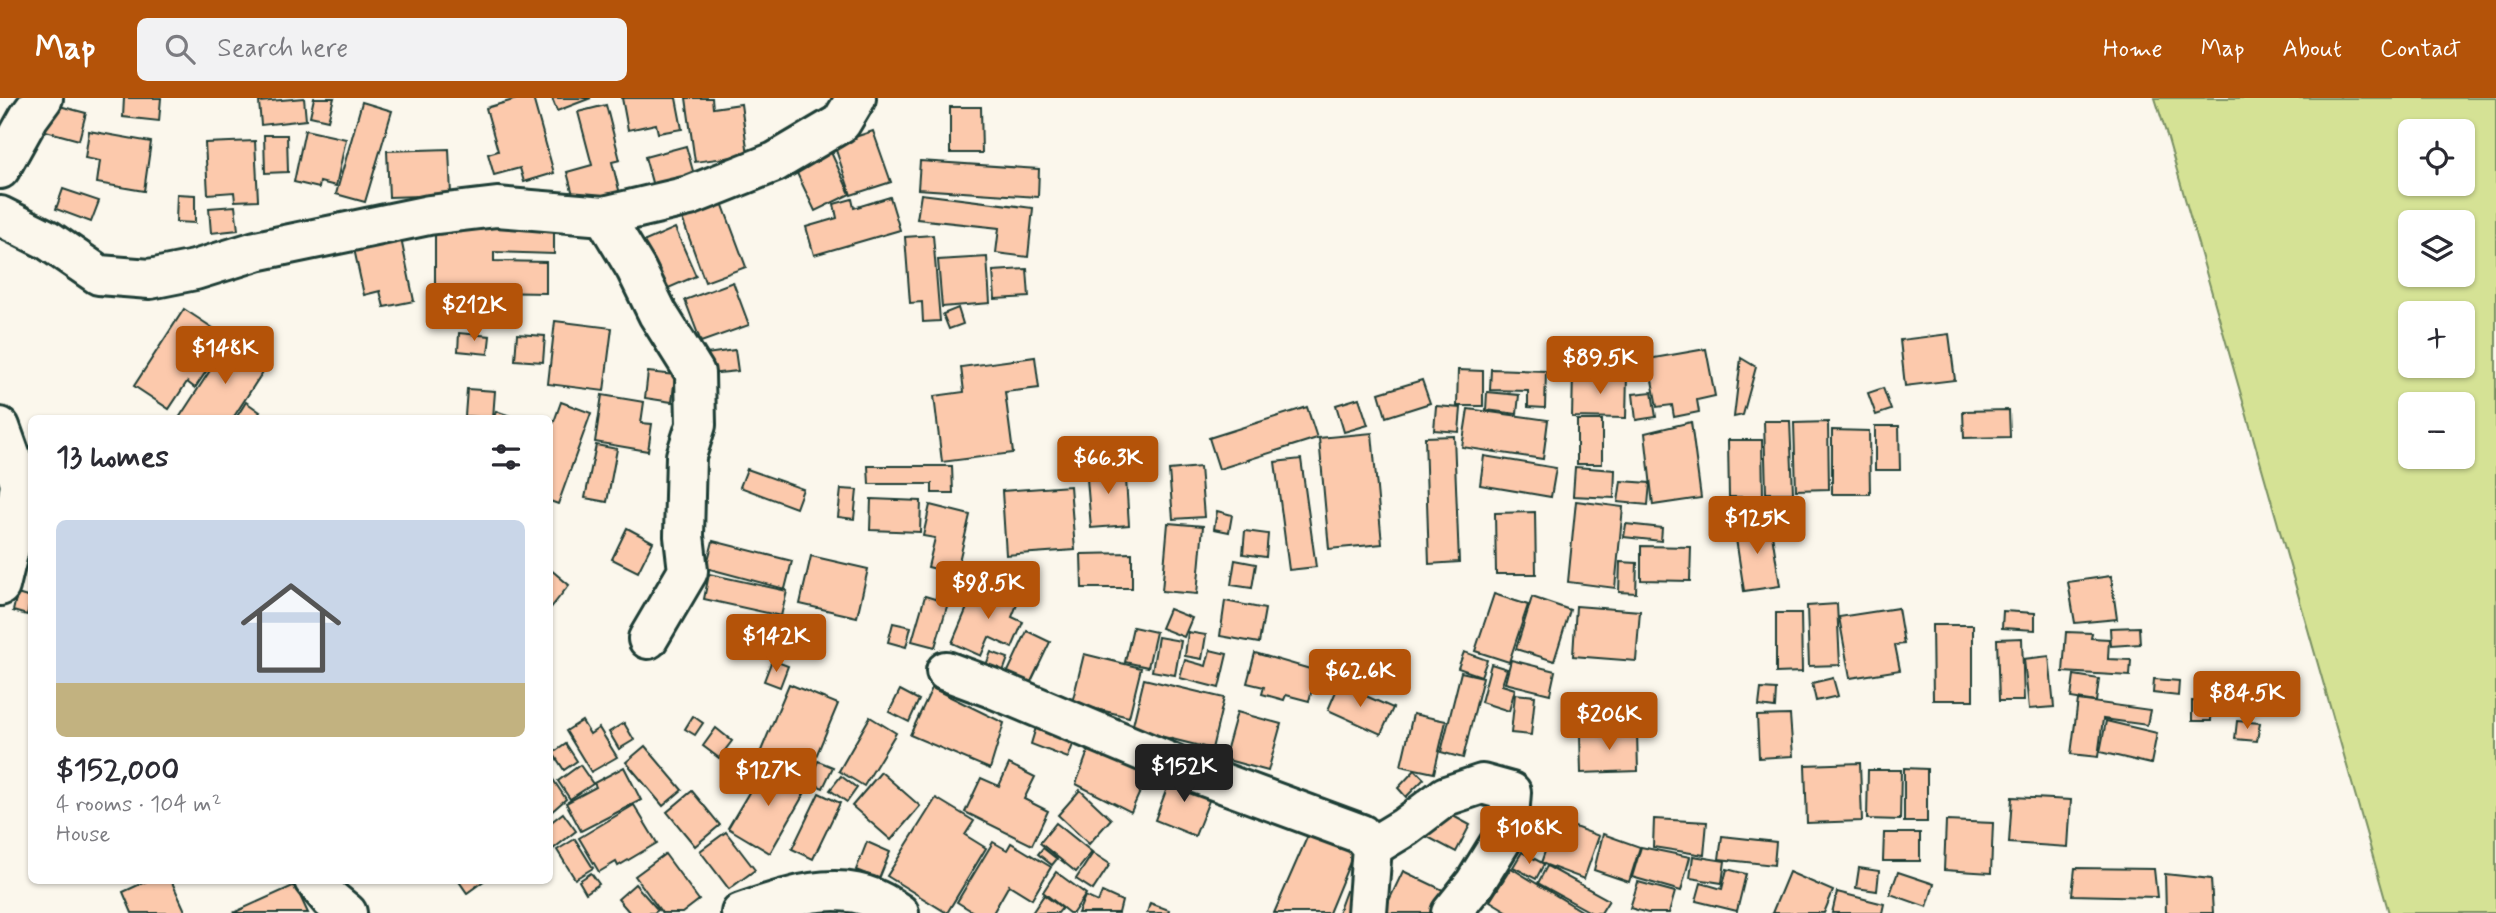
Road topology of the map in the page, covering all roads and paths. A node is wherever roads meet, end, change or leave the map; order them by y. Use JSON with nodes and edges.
{"nodes":[{"id":1,"x":43,"y":98,"type":"edge"},
{"id":2,"x":856,"y":98,"type":"edge"},
{"id":3,"x":0,"y":169,"type":"edge"},
{"id":4,"x":0,"y":216,"type":"edge"},
{"id":5,"x":604,"y":216,"type":"junction"},
{"id":6,"x":0,"y":427,"type":"edge"},
{"id":7,"x":25,"y":499,"type":"edge"},
{"id":8,"x":0,"y":586,"type":"edge"},
{"id":9,"x":648,"y":639,"type":"dead end"},
{"id":10,"x":946,"y":671,"type":"dead end"},
{"id":11,"x":1372,"y":847,"type":"junction"},
{"id":12,"x":317,"y":884,"type":"edge"},
{"id":13,"x":347,"y":913,"type":"edge"},
{"id":14,"x":741,"y":913,"type":"edge"},
{"id":15,"x":899,"y":913,"type":"edge"},
{"id":16,"x":1367,"y":913,"type":"edge"},
{"id":17,"x":1451,"y":913,"type":"edge"}],
"edges":[{"from":1,"to":3,"type":"street"},
{"from":2,"to":5,"type":"street"},
{"from":4,"to":5,"type":"street"},
{"from":5,"to":9,"type":"street"},
{"from":6,"to":7,"type":"street"},
{"from":7,"to":8,"type":"street"},
{"from":10,"to":11,"type":"street"},
{"from":11,"to":16,"type":"street"},
{"from":11,"to":17,"type":"street"},
{"from":12,"to":13,"type":"street"},
{"from":14,"to":15,"type":"street"}]}
